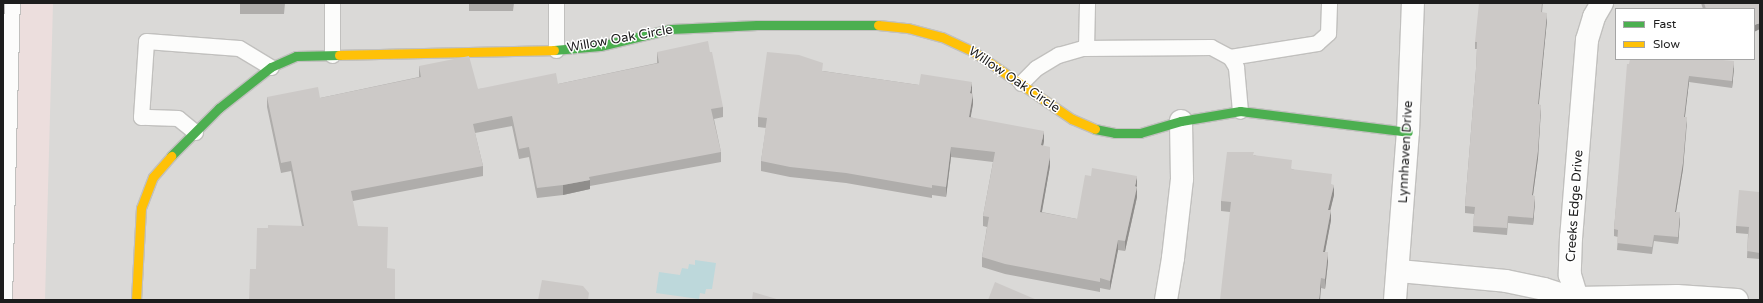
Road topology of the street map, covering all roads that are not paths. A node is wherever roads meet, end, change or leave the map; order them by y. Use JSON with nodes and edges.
{"nodes":[{"id":1,"x":12,"y":3,"type":"edge"},
{"id":2,"x":332,"y":3,"type":"edge"},
{"id":3,"x":556,"y":3,"type":"edge"},
{"id":4,"x":1087,"y":3,"type":"edge"},
{"id":5,"x":1329,"y":3,"type":"edge"},
{"id":6,"x":1413,"y":3,"type":"edge"},
{"id":7,"x":1602,"y":3,"type":"edge"},
{"id":8,"x":1086,"y":48,"type":"junction"},
{"id":9,"x":556,"y":50,"type":"junction"},
{"id":10,"x":332,"y":55,"type":"junction"},
{"id":11,"x":1230,"y":58,"type":"junction"},
{"id":12,"x":271,"y":67,"type":"junction"},
{"id":13,"x":1021,"y":83,"type":"junction"},
{"id":14,"x":1240,"y":111,"type":"junction"},
{"id":15,"x":1181,"y":121,"type":"junction"},
{"id":16,"x":195,"y":132,"type":"junction"},
{"id":17,"x":1408,"y":132,"type":"junction"},
{"id":18,"x":1398,"y":271,"type":"junction"},
{"id":19,"x":1577,"y":299,"type":"edge"},
{"id":20,"x":4,"y":300,"type":"edge"},
{"id":21,"x":136,"y":300,"type":"edge"},
{"id":22,"x":1166,"y":300,"type":"edge"},
{"id":23,"x":1395,"y":300,"type":"edge"},
{"id":24,"x":1737,"y":300,"type":"edge"}],
"edges":[{"from":1,"to":20,"type":"lane"},
{"from":2,"to":10,"type":"lane"},
{"from":3,"to":9,"type":"lane"},
{"from":4,"to":8,"type":"lane"},
{"from":5,"to":11,"type":"lane"},
{"from":6,"to":17,"type":"street","name":"Lynnhaven Drive"},
{"from":7,"to":19,"type":"street","name":"Creeks Edge Drive"},
{"from":8,"to":11,"type":"lane"},
{"from":8,"to":13,"type":"lane"},
{"from":9,"to":10,"type":"street","name":"Willow Oak Circle"},
{"from":9,"to":13,"type":"street","name":"Willow Oak Circle"},
{"from":10,"to":12,"type":"street","name":"Willow Oak Circle"},
{"from":11,"to":14,"type":"lane"},
{"from":12,"to":16,"type":"street","name":"Willow Oak Circle"},
{"from":12,"to":16,"type":"lane"},
{"from":13,"to":15,"type":"street","name":"Willow Oak Circle"},
{"from":14,"to":15,"type":"street","name":"Willow Oak Circle"},
{"from":14,"to":17,"type":"street","name":"Willow Oak Circle"},
{"from":15,"to":22,"type":"street"},
{"from":16,"to":21,"type":"street","name":"Willow Oak Circle"},
{"from":17,"to":18,"type":"street","name":"Lynnhaven Drive"},
{"from":18,"to":19,"type":"street"},
{"from":18,"to":23,"type":"street","name":"Lynnhaven Drive"},
{"from":19,"to":24,"type":"street"}]}
